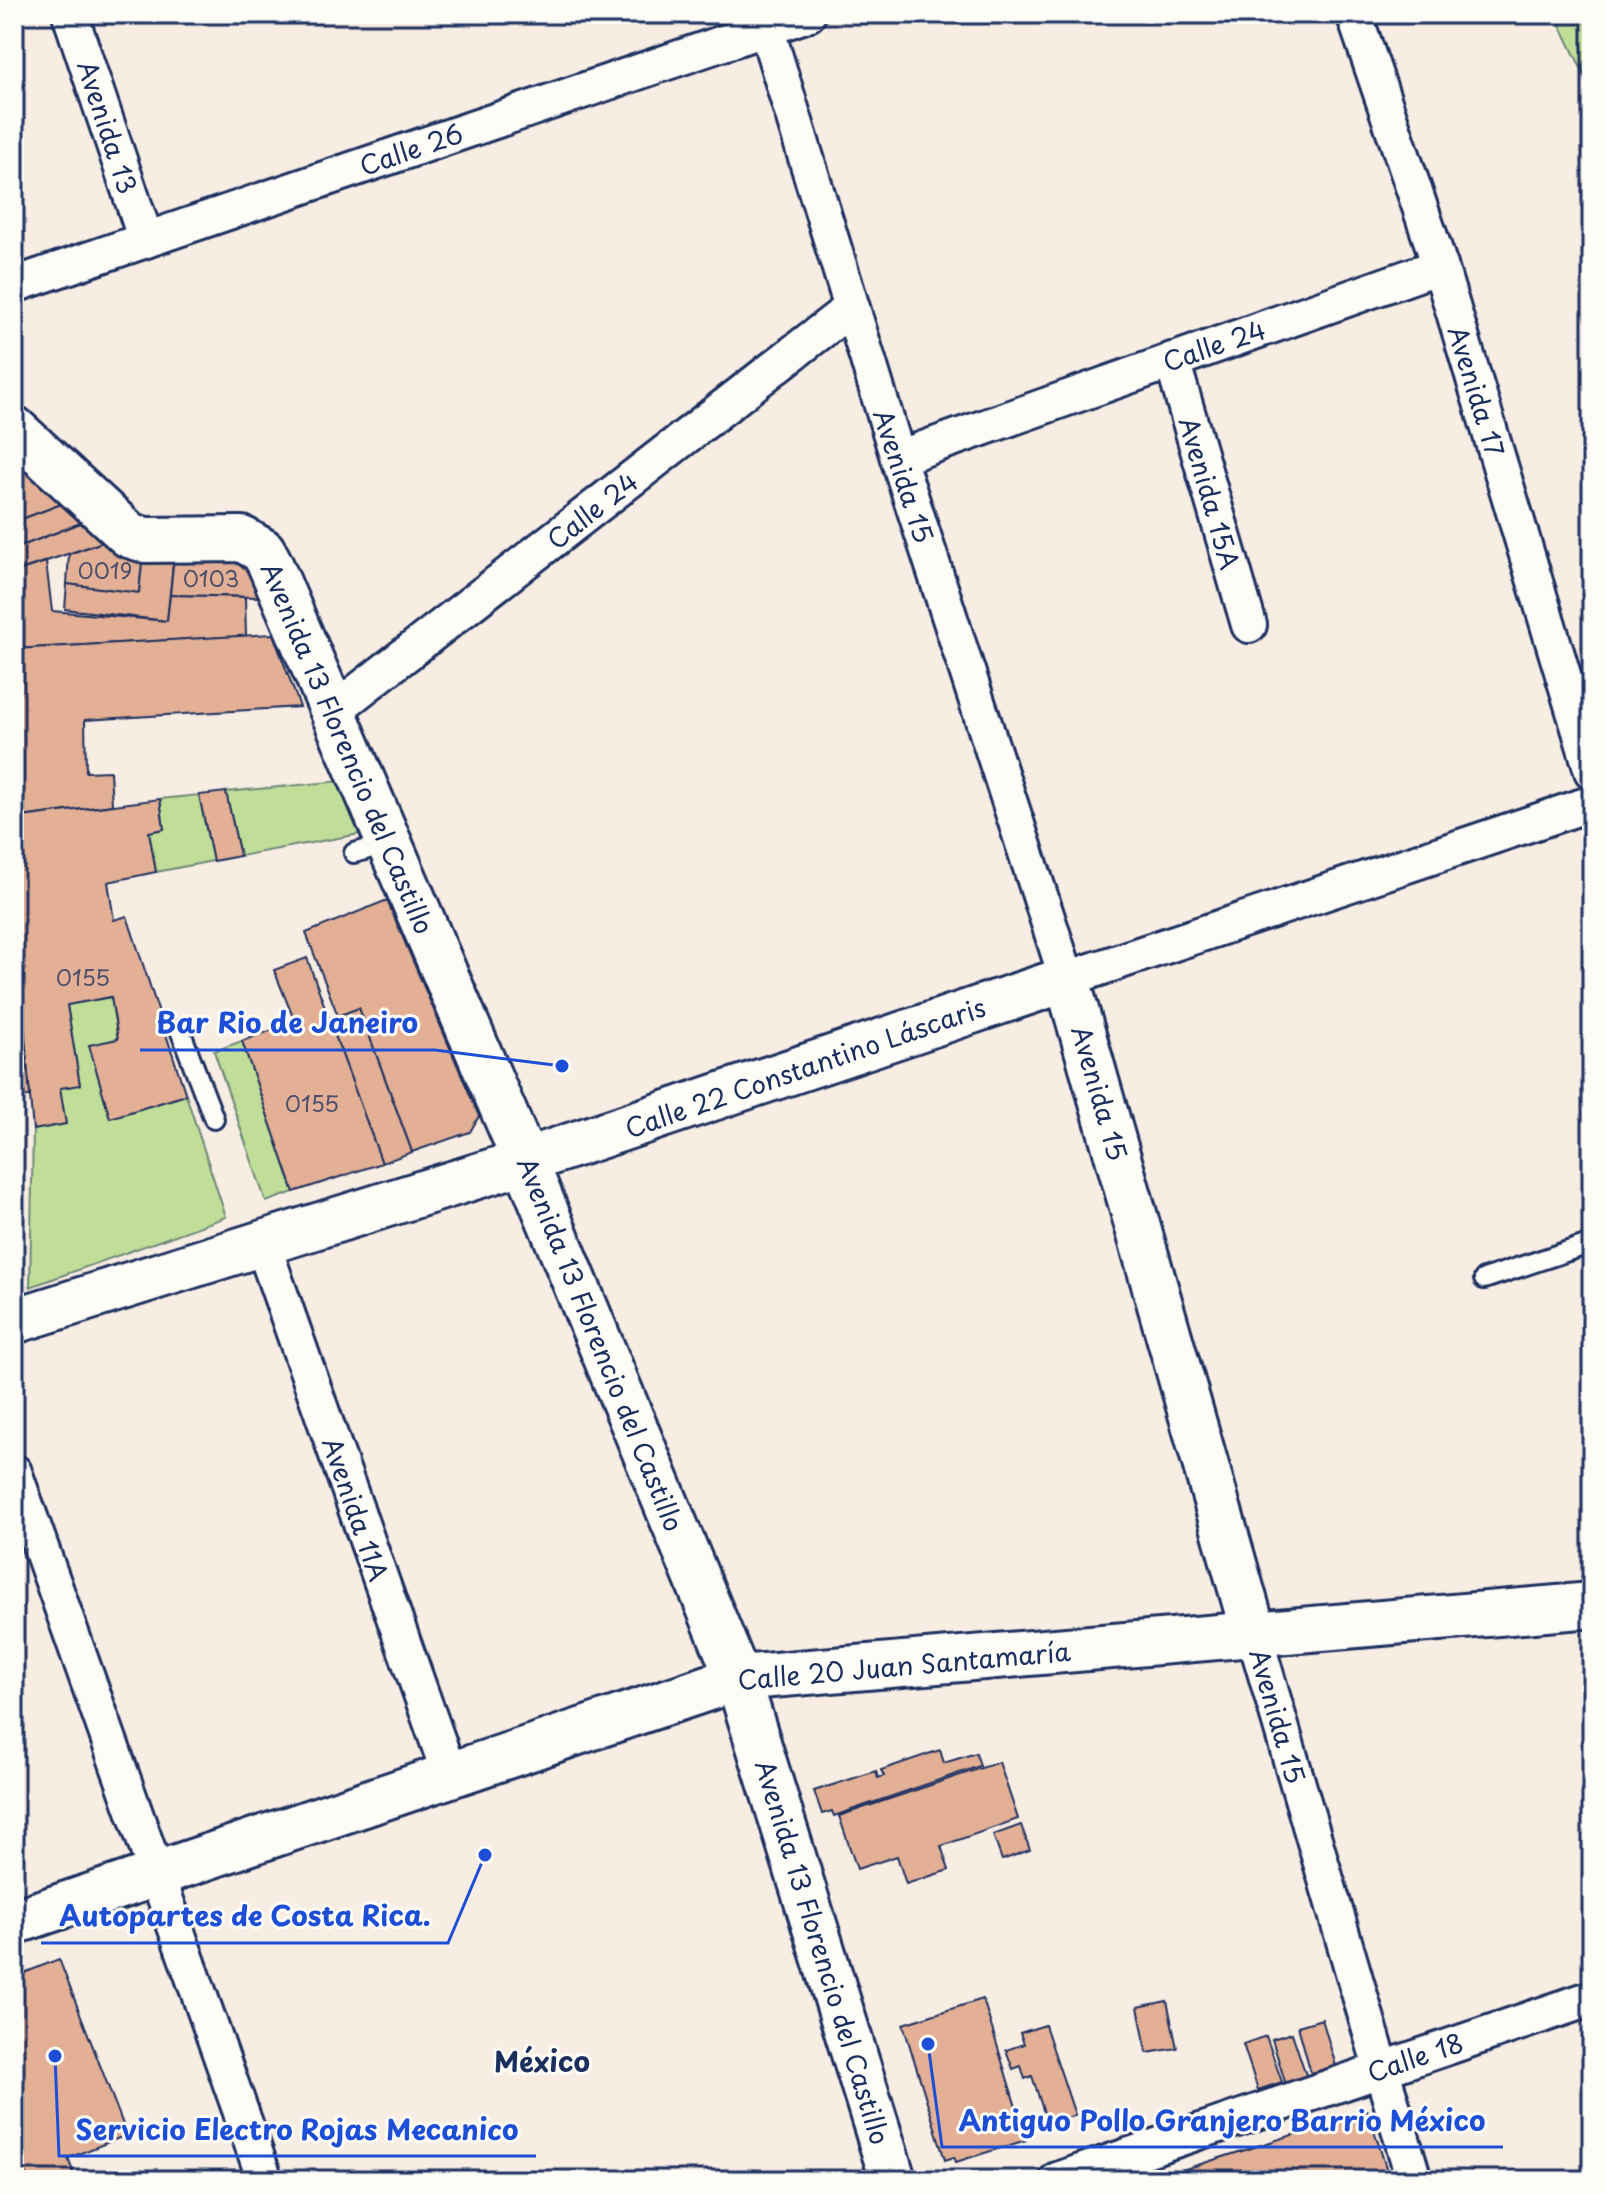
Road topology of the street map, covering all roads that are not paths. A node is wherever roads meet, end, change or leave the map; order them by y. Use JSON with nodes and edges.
{"nodes":[{"id":1,"x":70,"y":14,"type":"edge"},
{"id":2,"x":808,"y":14,"type":"edge"},
{"id":3,"x":1354,"y":14,"type":"edge"},
{"id":4,"x":764,"y":22,"type":"edge"},
{"id":5,"x":146,"y":240,"type":"junction"},
{"id":6,"x":1440,"y":266,"type":"junction"},
{"id":7,"x":14,"y":285,"type":"edge"},
{"id":8,"x":851,"y":308,"type":"junction"},
{"id":9,"x":1172,"y":360,"type":"junction"},
{"id":10,"x":14,"y":429,"type":"edge"},
{"id":11,"x":898,"y":458,"type":"junction"},
{"id":12,"x":1249,"y":625,"type":"dead end"},
{"id":13,"x":333,"y":711,"type":"junction"},
{"id":14,"x":1592,"y":771,"type":"edge"},
{"id":15,"x":1592,"y":803,"type":"edge"},
{"id":16,"x":1067,"y":979,"type":"junction"},
{"id":17,"x":180,"y":1030,"type":"dead end"},
{"id":18,"x":214,"y":1119,"type":"dead end"},
{"id":19,"x":525,"y":1161,"type":"junction"},
{"id":20,"x":1592,"y":1243,"type":"edge"},
{"id":21,"x":263,"y":1245,"type":"junction"},
{"id":22,"x":1484,"y":1279,"type":"dead end"},
{"id":23,"x":14,"y":1321,"type":"edge"},
{"id":24,"x":14,"y":1472,"type":"edge"},
{"id":25,"x":1592,"y":1605,"type":"edge"},
{"id":26,"x":1254,"y":1634,"type":"junction"},
{"id":27,"x":738,"y":1678,"type":"junction"},
{"id":28,"x":449,"y":1773,"type":"junction"},
{"id":29,"x":155,"y":1876,"type":"junction"},
{"id":30,"x":14,"y":1922,"type":"edge"},
{"id":31,"x":1592,"y":1998,"type":"edge"},
{"id":32,"x":1380,"y":2069,"type":"junction"},
{"id":33,"x":265,"y":2180,"type":"edge"},
{"id":34,"x":893,"y":2180,"type":"edge"},
{"id":35,"x":1057,"y":2180,"type":"edge"},
{"id":36,"x":1414,"y":2180,"type":"edge"}],
"edges":[{"from":1,"to":5,"type":"street","name":"Avenida 13"},
{"from":2,"to":4,"type":"street","name":"Calle 26"},
{"from":3,"to":6,"type":"street","name":"Avenida 17"},
{"from":4,"to":5,"type":"street","name":"Calle 26"},
{"from":4,"to":8,"type":"street","name":"Avenida 15"},
{"from":5,"to":7,"type":"street","name":"Calle 26"},
{"from":6,"to":9,"type":"street","name":"Calle 24"},
{"from":6,"to":14,"type":"street","name":"Avenida 17"},
{"from":8,"to":11,"type":"street","name":"Avenida 15"},
{"from":8,"to":13,"type":"street","name":"Calle 24"},
{"from":9,"to":11,"type":"street","name":"Calle 24"},
{"from":9,"to":12,"type":"street","name":"Avenida 15A"},
{"from":10,"to":13,"type":"street","name":"Avenida 13 Florencio del Castillo"},
{"from":11,"to":16,"type":"street","name":"Avenida 15"},
{"from":13,"to":19,"type":"street","name":"Avenida 13 Florencio del Castillo"},
{"from":15,"to":16,"type":"street","name":"Calle 22 Constantino Láscaris"},
{"from":16,"to":19,"type":"street","name":"Calle 22 Constantino Láscaris"},
{"from":16,"to":26,"type":"street","name":"Avenida 15"},
{"from":17,"to":18,"type":"lane"},
{"from":19,"to":21,"type":"street","name":"Calle 22 Constantino Láscaris"},
{"from":19,"to":27,"type":"street","name":"Avenida 13 Florencio del Castillo"},
{"from":20,"to":22,"type":"lane"},
{"from":21,"to":23,"type":"street","name":"Calle 22 Constantino Láscaris"},
{"from":21,"to":28,"type":"street","name":"Avenida 11A"},
{"from":24,"to":29,"type":"street"},
{"from":25,"to":26,"type":"street","name":"Calle 20 Juan Santamaría"},
{"from":26,"to":27,"type":"street","name":"Calle 20 Juan Santamaría"},
{"from":26,"to":32,"type":"street","name":"Avenida 15"},
{"from":27,"to":28,"type":"street","name":"Calle 20 Juan Santamaría"},
{"from":27,"to":34,"type":"street","name":"Avenida 13 Florencio del Castillo"},
{"from":28,"to":29,"type":"street","name":"Calle 20 Juan Santamaría"},
{"from":29,"to":30,"type":"street","name":"Calle 20 Juan Santamaría"},
{"from":29,"to":33,"type":"street"},
{"from":31,"to":32,"type":"street","name":"Calle 18"},
{"from":32,"to":35,"type":"street","name":"Calle 18"},
{"from":32,"to":36,"type":"street","name":"Avenida 15"}]}
